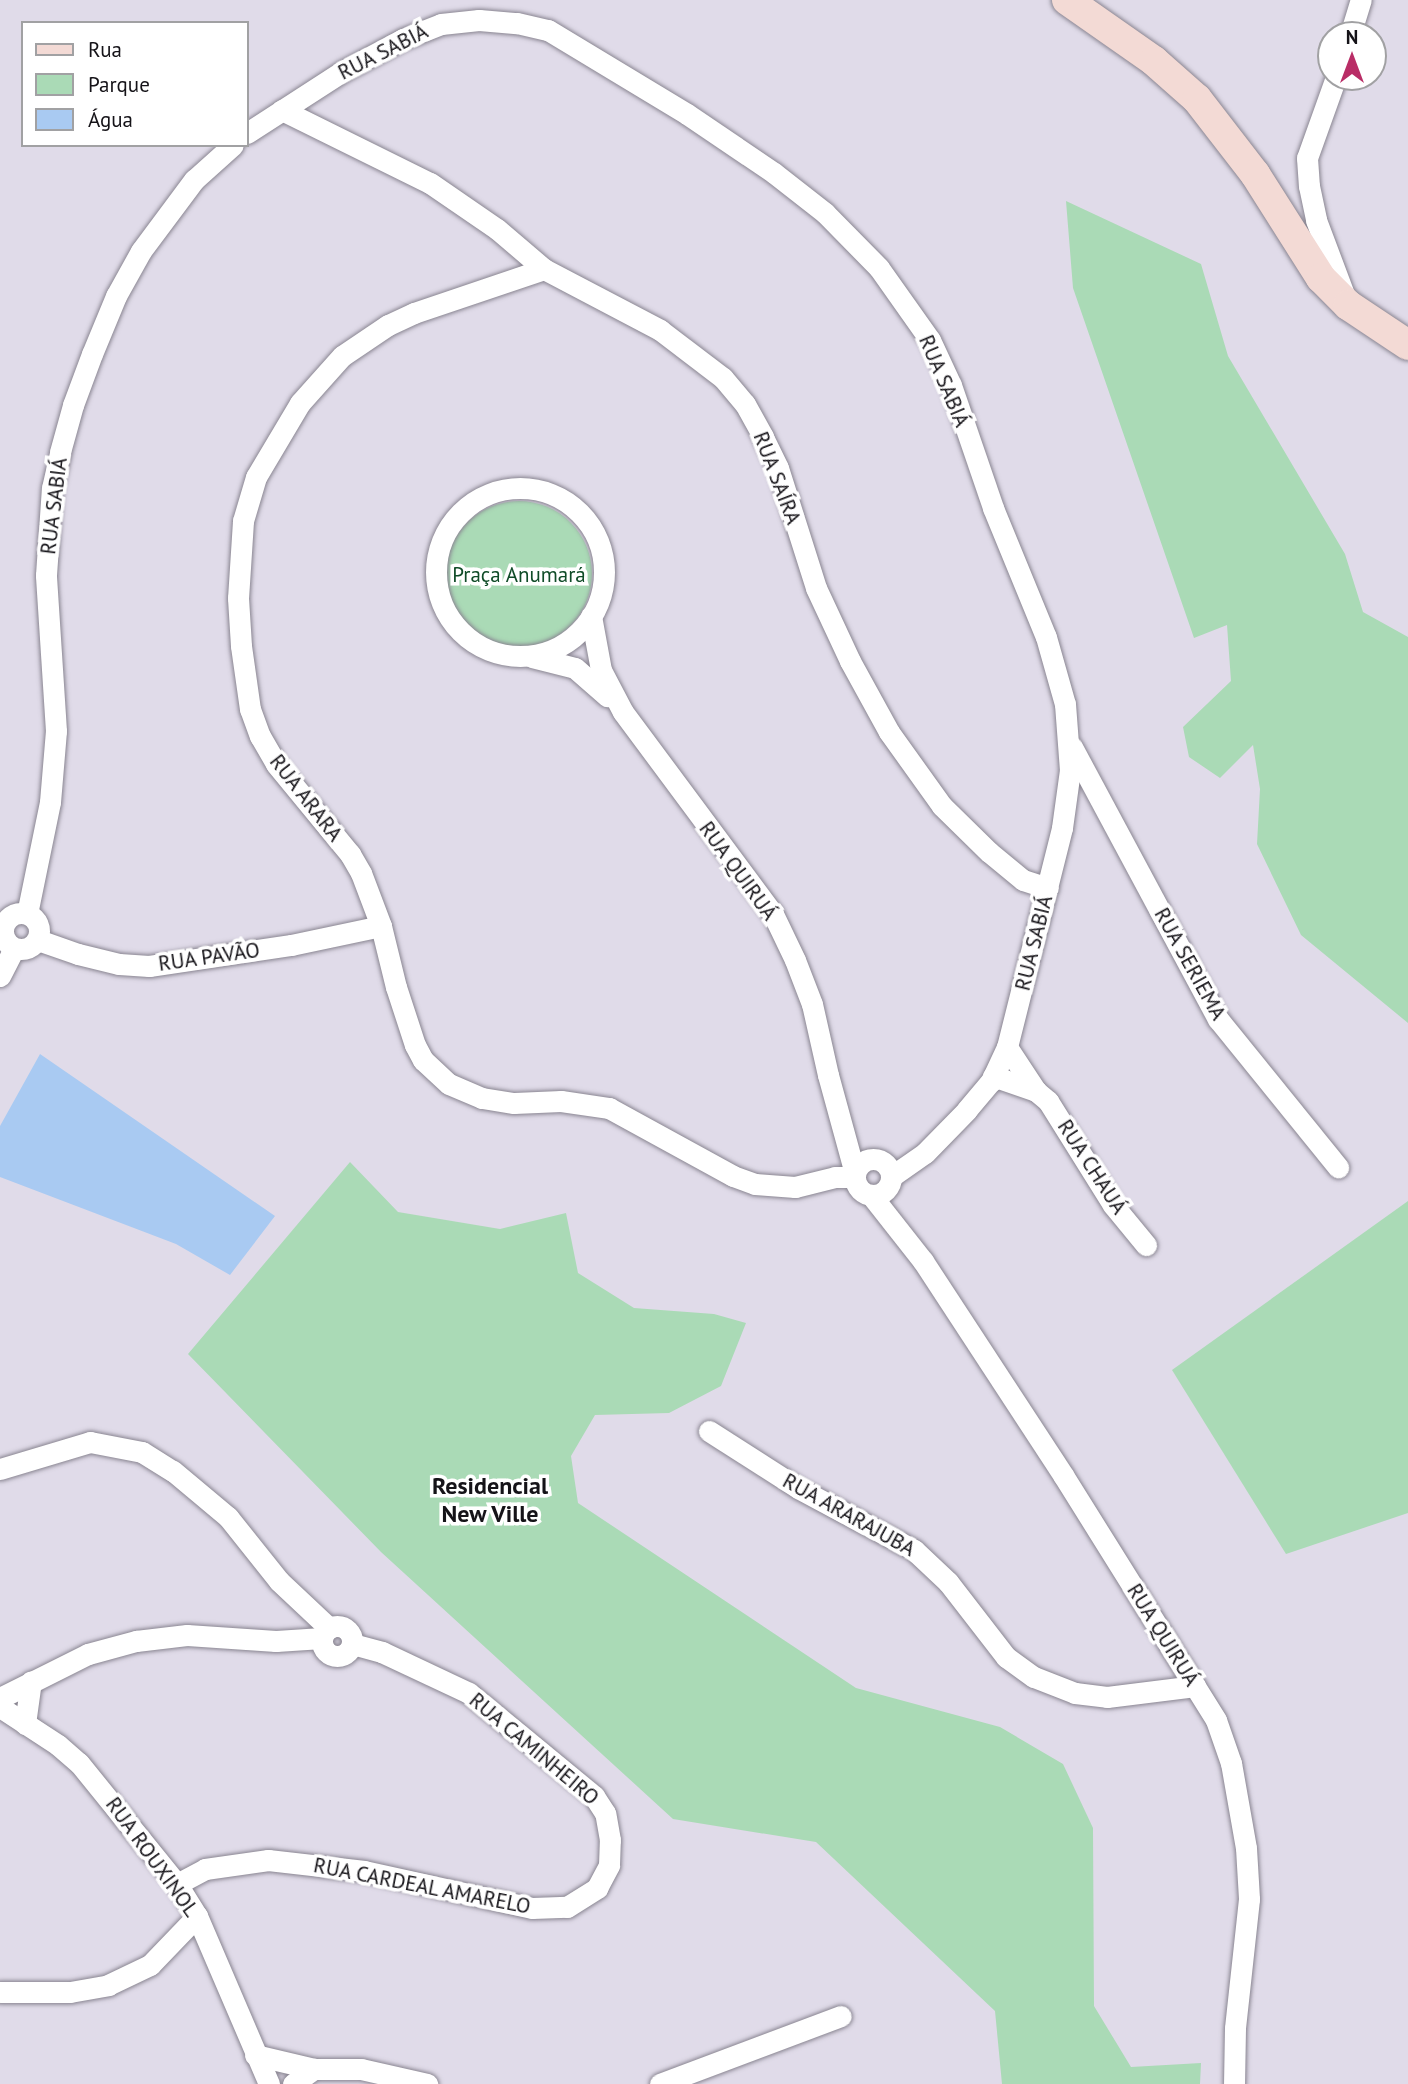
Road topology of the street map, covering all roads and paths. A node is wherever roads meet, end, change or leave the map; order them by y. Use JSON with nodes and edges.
{"nodes":[{"id":1,"x":1067,"y":0,"type":"edge"},
{"id":2,"x":1361,"y":0,"type":"edge"},
{"id":3,"x":1354,"y":21,"type":"edge"},
{"id":4,"x":1331,"y":91,"type":"edge"},
{"id":5,"x":282,"y":110,"type":"junction"},
{"id":6,"x":248,"y":132,"type":"edge"},
{"id":7,"x":231,"y":147,"type":"edge"},
{"id":8,"x":544,"y":269,"type":"junction"},
{"id":9,"x":1348,"y":305,"type":"junction"},
{"id":10,"x":1408,"y":345,"type":"edge"},
{"id":11,"x":592,"y":616,"type":"junction"},
{"id":12,"x":528,"y":656,"type":"junction"},
{"id":13,"x":623,"y":712,"type":"junction"},
{"id":14,"x":1069,"y":742,"type":"junction"},
{"id":15,"x":1048,"y":888,"type":"junction"},
{"id":16,"x":27,"y":914,"type":"junction"},
{"id":17,"x":2,"y":922,"type":"edge"},
{"id":18,"x":381,"y":926,"type":"junction"},
{"id":19,"x":38,"y":940,"type":"junction"},
{"id":20,"x":15,"y":948,"type":"junction"},
{"id":21,"x":0,"y":976,"type":"edge"},
{"id":22,"x":1007,"y":1047,"type":"junction"},
{"id":23,"x":993,"y":1076,"type":"junction"},
{"id":24,"x":1036,"y":1091,"type":"junction"},
{"id":25,"x":843,"y":1127,"type":"junction"},
{"id":26,"x":1338,"y":1167,"type":"dead end"},
{"id":27,"x":885,"y":1170,"type":"junction"},
{"id":28,"x":860,"y":1183,"type":"junction"},
{"id":29,"x":909,"y":1240,"type":"junction"},
{"id":30,"x":1146,"y":1245,"type":"dead end"},
{"id":31,"x":709,"y":1431,"type":"dead end"},
{"id":32,"x":0,"y":1469,"type":"edge"},
{"id":33,"x":334,"y":1643,"type":"junction"},
{"id":34,"x":31,"y":1681,"type":"junction"},
{"id":35,"x":1195,"y":1686,"type":"junction"},
{"id":36,"x":0,"y":1698,"type":"edge"},
{"id":37,"x":0,"y":1707,"type":"edge"},
{"id":38,"x":25,"y":1724,"type":"junction"},
{"id":39,"x":610,"y":1865,"type":"joint"},
{"id":40,"x":177,"y":1884,"type":"junction"},
{"id":41,"x":197,"y":1916,"type":"junction"},
{"id":42,"x":0,"y":1992,"type":"edge"},
{"id":43,"x":841,"y":2017,"type":"dead end"},
{"id":44,"x":255,"y":2055,"type":"junction"},
{"id":45,"x":314,"y":2069,"type":"junction"},
{"id":46,"x":269,"y":2084,"type":"edge"},
{"id":47,"x":293,"y":2084,"type":"edge"},
{"id":48,"x":427,"y":2084,"type":"edge"},
{"id":49,"x":660,"y":2084,"type":"edge"},
{"id":50,"x":1234,"y":2084,"type":"edge"}],
"edges":[{"from":1,"to":9,"type":"main road"},
{"from":2,"to":3,"type":"street"},
{"from":4,"to":9,"type":"street"},
{"from":5,"to":6,"type":"street","name":"RUA SABIÁ"},
{"from":5,"to":8,"type":"street","name":"RUA SAÍRA"},
{"from":5,"to":14,"type":"street","name":"RUA SABIÁ"},
{"from":7,"to":16,"type":"street","name":"RUA SABIÁ"},
{"from":8,"to":15,"type":"street","name":"RUA SAÍRA"},
{"from":8,"to":18,"type":"street","name":"RUA ARARA"},
{"from":9,"to":10,"type":"main road"},
{"from":11,"to":12,"type":"street"},
{"from":11,"to":12,"type":"street"},
{"from":11,"to":13,"type":"street"},
{"from":12,"to":13,"type":"street"},
{"from":13,"to":25,"type":"street","name":"RUA QUIRUÁ"},
{"from":14,"to":15,"type":"street","name":"RUA SABIÁ"},
{"from":14,"to":26,"type":"street","name":"RUA SERIEMA"},
{"from":15,"to":22,"type":"street","name":"RUA SABIÁ"},
{"from":16,"to":17,"type":"street"},
{"from":16,"to":19,"type":"street"},
{"from":17,"to":20,"type":"street"},
{"from":18,"to":19,"type":"street","name":"RUA PAVÃO"},
{"from":18,"to":28,"type":"street","name":"RUA ARARA"},
{"from":19,"to":20,"type":"street"},
{"from":20,"to":21,"type":"street"},
{"from":22,"to":23,"type":"street","name":"RUA SABIÁ"},
{"from":22,"to":24,"type":"street","name":"RUA CHAUÁ"},
{"from":23,"to":24,"type":"street"},
{"from":23,"to":27,"type":"street","name":"RUA SABIÁ"},
{"from":24,"to":30,"type":"street","name":"RUA CHAUÁ"},
{"from":25,"to":27,"type":"street","name":"RUA QUIRUÁ"},
{"from":25,"to":28,"type":"street","name":"RUA QUIRUÁ"},
{"from":27,"to":28,"type":"street"},
{"from":27,"to":28,"type":"street"},
{"from":27,"to":29,"type":"street","name":"RUA QUIRUÁ"},
{"from":28,"to":29,"type":"street","name":"RUA QUIRUÁ"},
{"from":29,"to":35,"type":"street","name":"RUA QUIRUÁ"},
{"from":31,"to":35,"type":"street","name":"RUA ARARAJUBA"},
{"from":32,"to":33,"type":"street"},
{"from":33,"to":34,"type":"street","name":"RUA CAMINHEIRO"},
{"from":33,"to":39,"type":"street","name":"RUA CAMINHEIRO"},
{"from":34,"to":36,"type":"street","name":"RUA CAMINHEIRO"},
{"from":34,"to":38,"type":"street"},
{"from":35,"to":50,"type":"street","name":"RUA QUIRUÁ"},
{"from":37,"to":38,"type":"street","name":"RUA ROUXINOL"},
{"from":38,"to":40,"type":"street","name":"RUA ROUXINOL"},
{"from":39,"to":40,"type":"street","name":"RUA CARDEAL AMARELO"},
{"from":40,"to":41,"type":"street","name":"RUA ROUXINOL"},
{"from":41,"to":42,"type":"street"},
{"from":41,"to":44,"type":"street","name":"RUA ROUXINOL"},
{"from":43,"to":49,"type":"street"},
{"from":44,"to":45,"type":"street"},
{"from":44,"to":46,"type":"street","name":"RUA ROUXINOL"},
{"from":45,"to":47,"type":"street"},
{"from":45,"to":48,"type":"street"}]}
